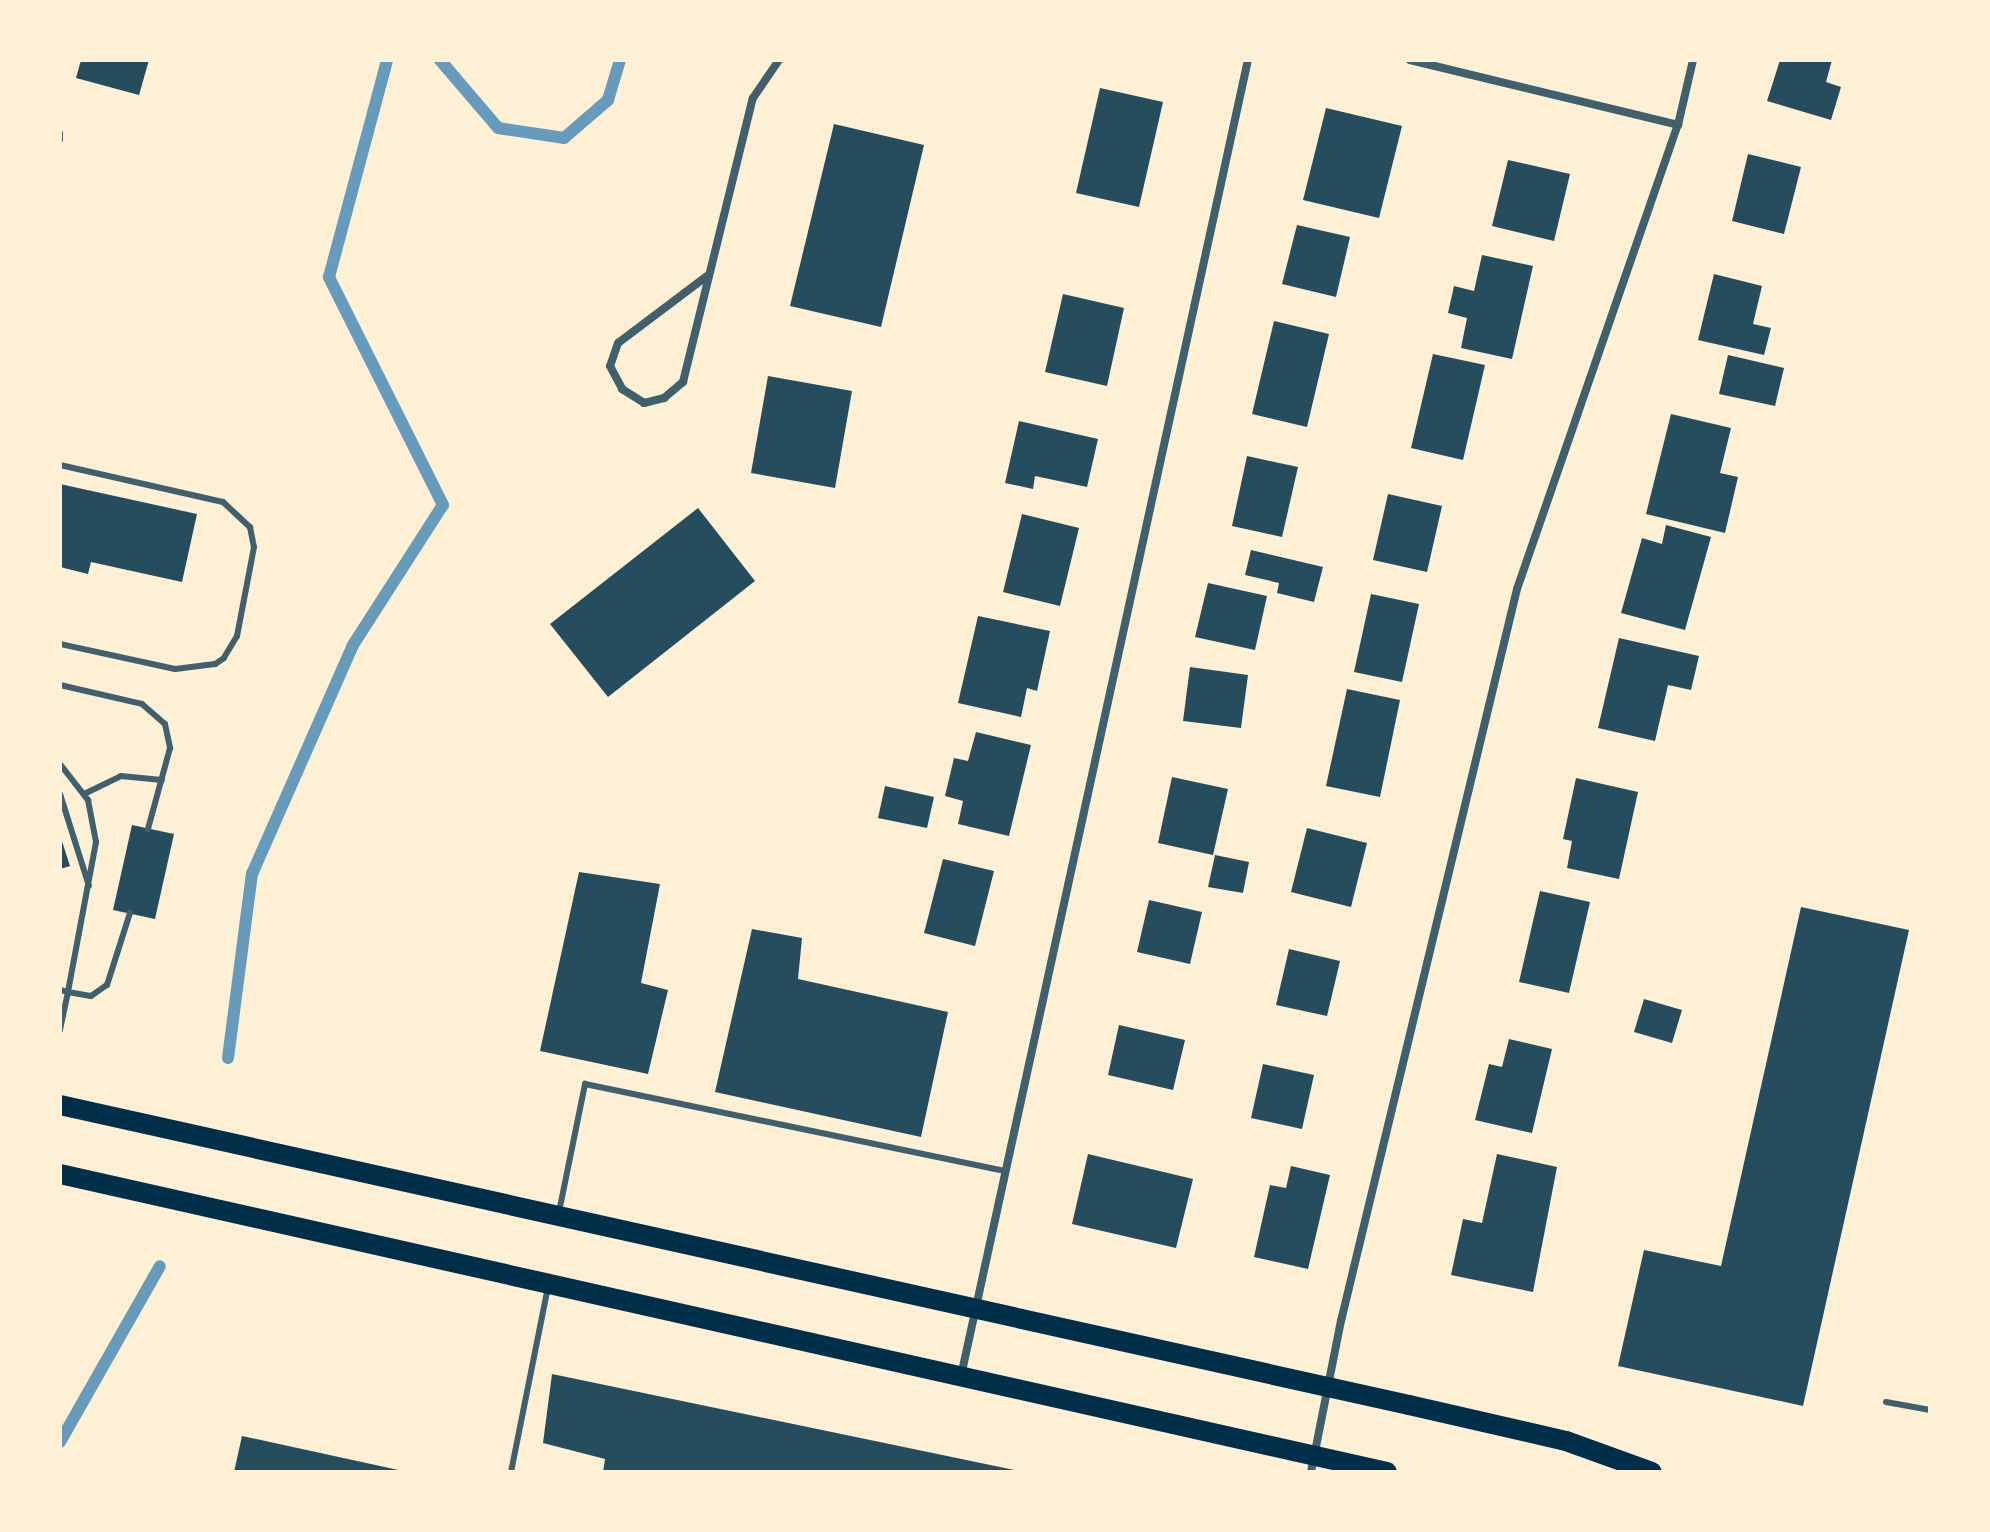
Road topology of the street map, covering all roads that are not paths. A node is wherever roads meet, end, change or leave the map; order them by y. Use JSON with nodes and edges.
{"nodes":[{"id":1,"x":779,"y":60,"type":"edge"},
{"id":2,"x":1248,"y":60,"type":"edge"},
{"id":3,"x":1410,"y":60,"type":"edge"},
{"id":4,"x":1693,"y":60,"type":"edge"},
{"id":5,"x":1678,"y":125,"type":"junction"},
{"id":6,"x":60,"y":133,"type":"edge"},
{"id":7,"x":60,"y":140,"type":"edge"},
{"id":8,"x":707,"y":276,"type":"junction"},
{"id":9,"x":60,"y":465,"type":"edge"},
{"id":10,"x":60,"y":644,"type":"edge"},
{"id":11,"x":60,"y":685,"type":"edge"},
{"id":12,"x":60,"y":764,"type":"edge"},
{"id":13,"x":162,"y":780,"type":"junction"},
{"id":14,"x":60,"y":794,"type":"edge"},
{"id":15,"x":84,"y":794,"type":"junction"},
{"id":16,"x":148,"y":829,"type":"dead end"},
{"id":17,"x":90,"y":889,"type":"junction"},
{"id":18,"x":130,"y":913,"type":"dead end"},
{"id":19,"x":60,"y":990,"type":"edge"},
{"id":20,"x":68,"y":992,"type":"junction"},
{"id":21,"x":60,"y":1031,"type":"edge"},
{"id":22,"x":60,"y":1105,"type":"edge"},
{"id":23,"x":1006,"y":1171,"type":"junction"},
{"id":24,"x":60,"y":1174,"type":"edge"},
{"id":25,"x":558,"y":1216,"type":"junction"},
{"id":26,"x":549,"y":1284,"type":"junction"},
{"id":27,"x":976,"y":1308,"type":"junction"},
{"id":28,"x":961,"y":1376,"type":"junction"},
{"id":29,"x":1329,"y":1387,"type":"junction"},
{"id":30,"x":1886,"y":1402,"type":"dead end"},
{"id":31,"x":1930,"y":1410,"type":"edge"},
{"id":32,"x":1313,"y":1464,"type":"edge"},
{"id":33,"x":511,"y":1472,"type":"edge"},
{"id":34,"x":1387,"y":1472,"type":"edge"},
{"id":35,"x":1652,"y":1472,"type":"edge"}],
"edges":[{"from":1,"to":8,"type":"street"},
{"from":2,"to":23,"type":"street"},
{"from":3,"to":5,"type":"street"},
{"from":4,"to":5,"type":"street"},
{"from":5,"to":29,"type":"street"},
{"from":6,"to":7,"type":"lane"},
{"from":8,"to":8,"type":"street"},
{"from":9,"to":10,"type":"lane"},
{"from":11,"to":13,"type":"lane"},
{"from":12,"to":15,"type":"lane"},
{"from":13,"to":15,"type":"lane"},
{"from":13,"to":16,"type":"lane"},
{"from":14,"to":17,"type":"lane"},
{"from":15,"to":17,"type":"lane"},
{"from":17,"to":20,"type":"lane"},
{"from":18,"to":20,"type":"lane"},
{"from":19,"to":20,"type":"lane"},
{"from":20,"to":21,"type":"lane"},
{"from":22,"to":25,"type":"main road"},
{"from":23,"to":25,"type":"lane"},
{"from":23,"to":27,"type":"street"},
{"from":24,"to":26,"type":"main road"},
{"from":25,"to":27,"type":"main road"},
{"from":26,"to":28,"type":"main road"},
{"from":26,"to":33,"type":"lane"},
{"from":27,"to":28,"type":"street"},
{"from":27,"to":29,"type":"main road"},
{"from":28,"to":32,"type":"main road"},
{"from":29,"to":32,"type":"street"},
{"from":29,"to":35,"type":"main road"},
{"from":30,"to":31,"type":"lane"},
{"from":32,"to":34,"type":"main road"}]}
